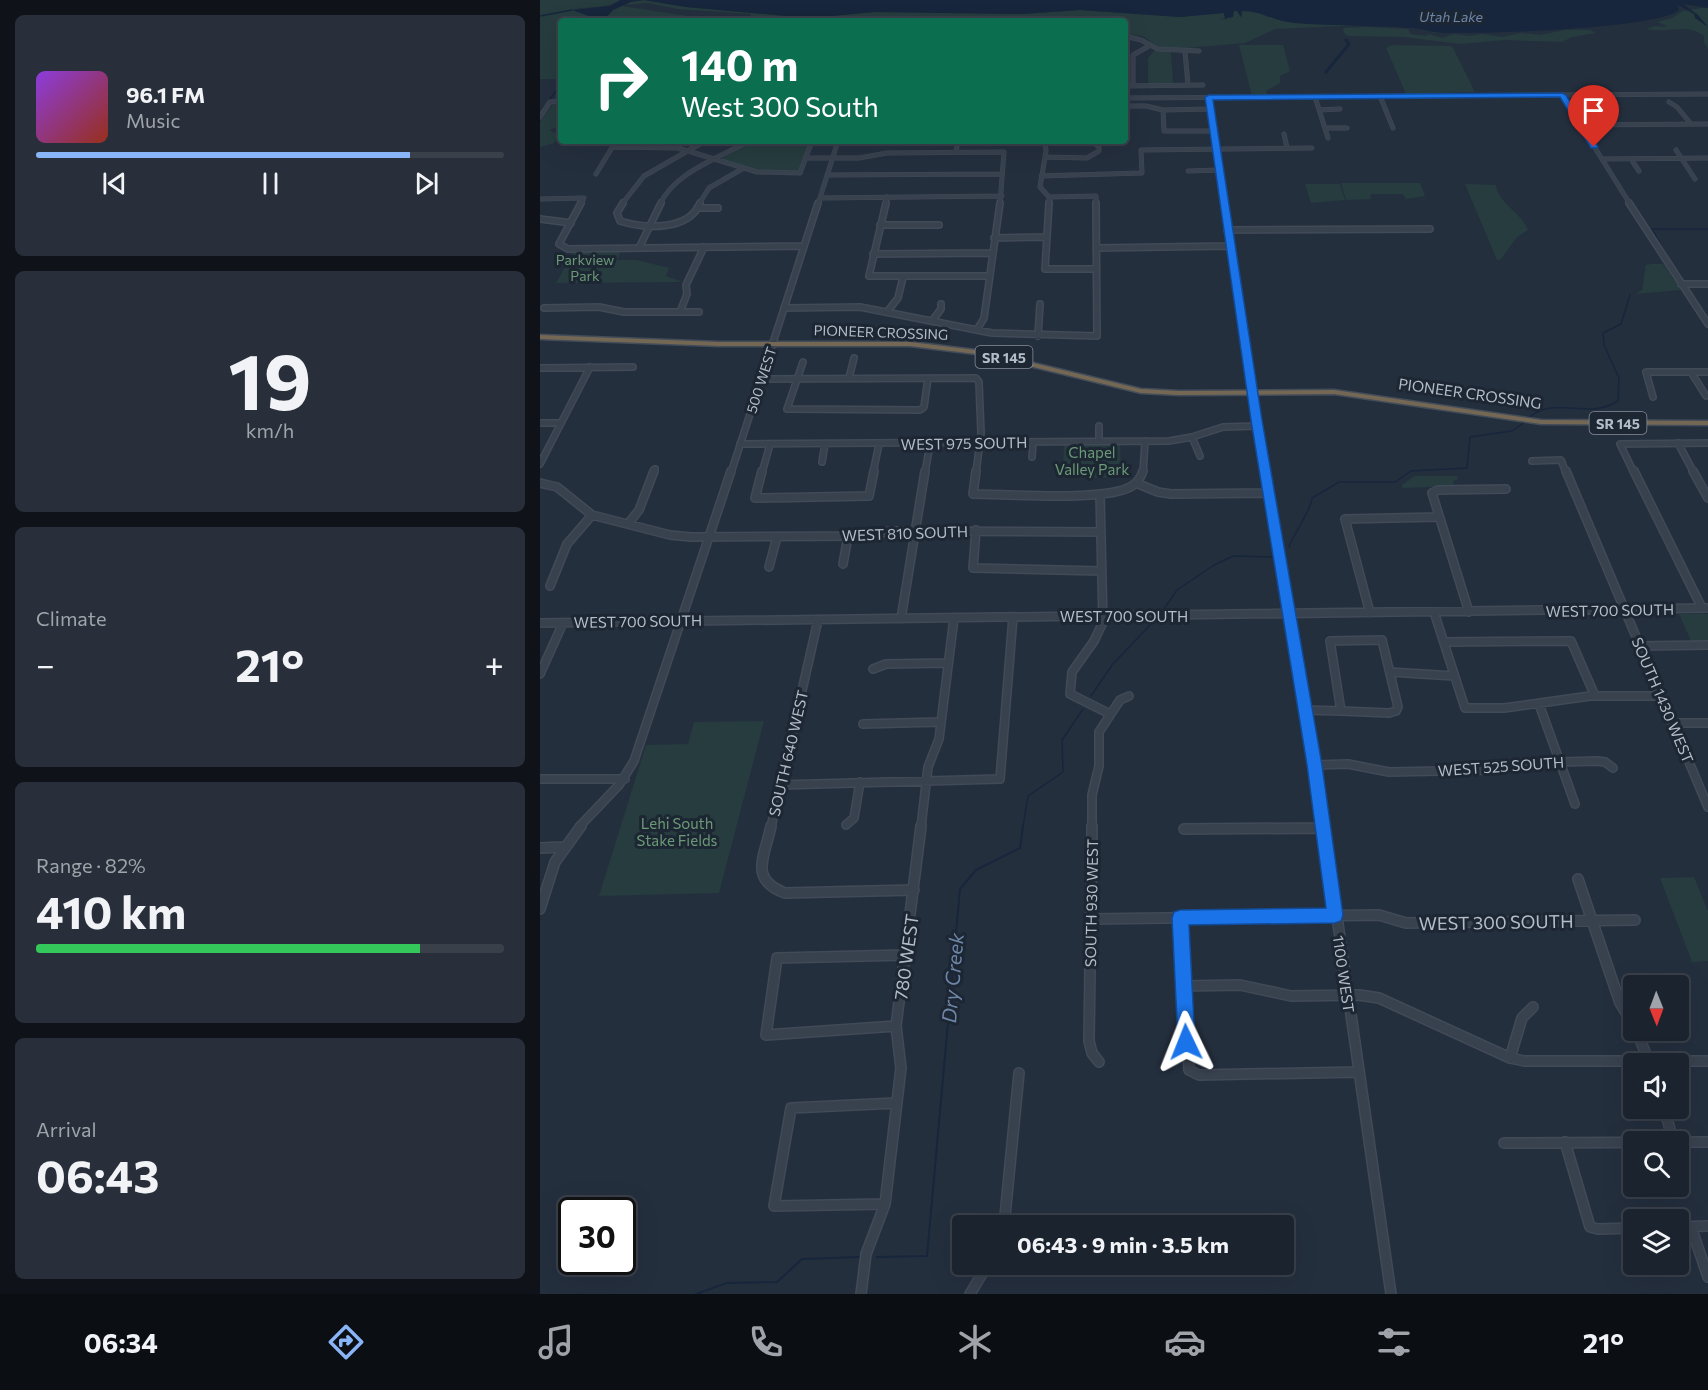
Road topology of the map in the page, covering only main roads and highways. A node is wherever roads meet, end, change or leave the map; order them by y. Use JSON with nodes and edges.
{"nodes":[{"id":1,"x":540,"y":335,"type":"edge"},
{"id":2,"x":1708,"y":418,"type":"edge"},
{"id":3,"x":1528,"y":419,"type":"junction"},
{"id":4,"x":1708,"y":423,"type":"edge"}],
"edges":[{"from":1,"to":3,"type":"highway","name":"PIONEER CROSSING","number":"SR 145"},
{"from":2,"to":3,"type":"highway","name":"PIONEER CROSSING","number":"SR 145"},
{"from":3,"to":4,"type":"highway","name":"PIONEER CROSSING","number":"SR 145"}]}
